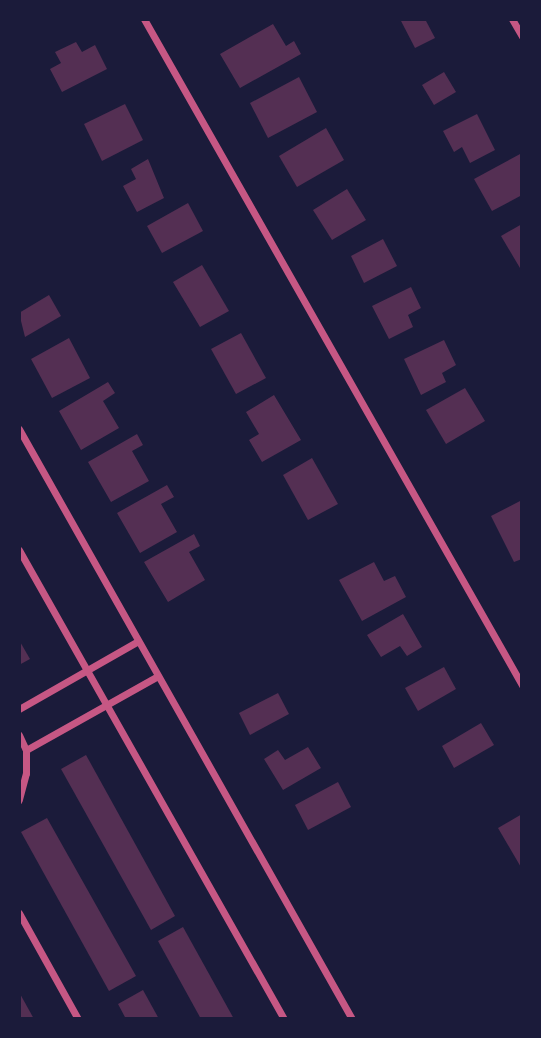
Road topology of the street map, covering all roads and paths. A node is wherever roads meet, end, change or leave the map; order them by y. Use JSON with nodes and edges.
{"nodes":[{"id":1,"x":144,"y":19,"type":"edge"},
{"id":2,"x":512,"y":19,"type":"edge"},
{"id":3,"x":522,"y":36,"type":"edge"},
{"id":4,"x":19,"y":429,"type":"edge"},
{"id":5,"x":19,"y":550,"type":"edge"},
{"id":6,"x":138,"y":641,"type":"junction"},
{"id":7,"x":86,"y":672,"type":"junction"},
{"id":8,"x":158,"y":676,"type":"junction"},
{"id":9,"x":522,"y":685,"type":"edge"},
{"id":10,"x":105,"y":706,"type":"junction"},
{"id":11,"x":19,"y":709,"type":"edge"},
{"id":12,"x":19,"y":735,"type":"edge"},
{"id":13,"x":26,"y":750,"type":"junction"},
{"id":14,"x":19,"y":800,"type":"edge"},
{"id":15,"x":19,"y":913,"type":"edge"},
{"id":16,"x":78,"y":1019,"type":"edge"},
{"id":17,"x":284,"y":1019,"type":"edge"},
{"id":18,"x":352,"y":1019,"type":"edge"}],
"edges":[{"from":1,"to":9,"type":"street"},
{"from":2,"to":3,"type":"street"},
{"from":4,"to":6,"type":"street"},
{"from":5,"to":7,"type":"street"},
{"from":6,"to":7,"type":"street"},
{"from":6,"to":8,"type":"street"},
{"from":7,"to":10,"type":"street"},
{"from":7,"to":11,"type":"street"},
{"from":8,"to":10,"type":"street"},
{"from":8,"to":18,"type":"street"},
{"from":10,"to":13,"type":"street"},
{"from":10,"to":17,"type":"street"},
{"from":12,"to":13,"type":"street"},
{"from":13,"to":14,"type":"street"},
{"from":15,"to":16,"type":"street"}]}
